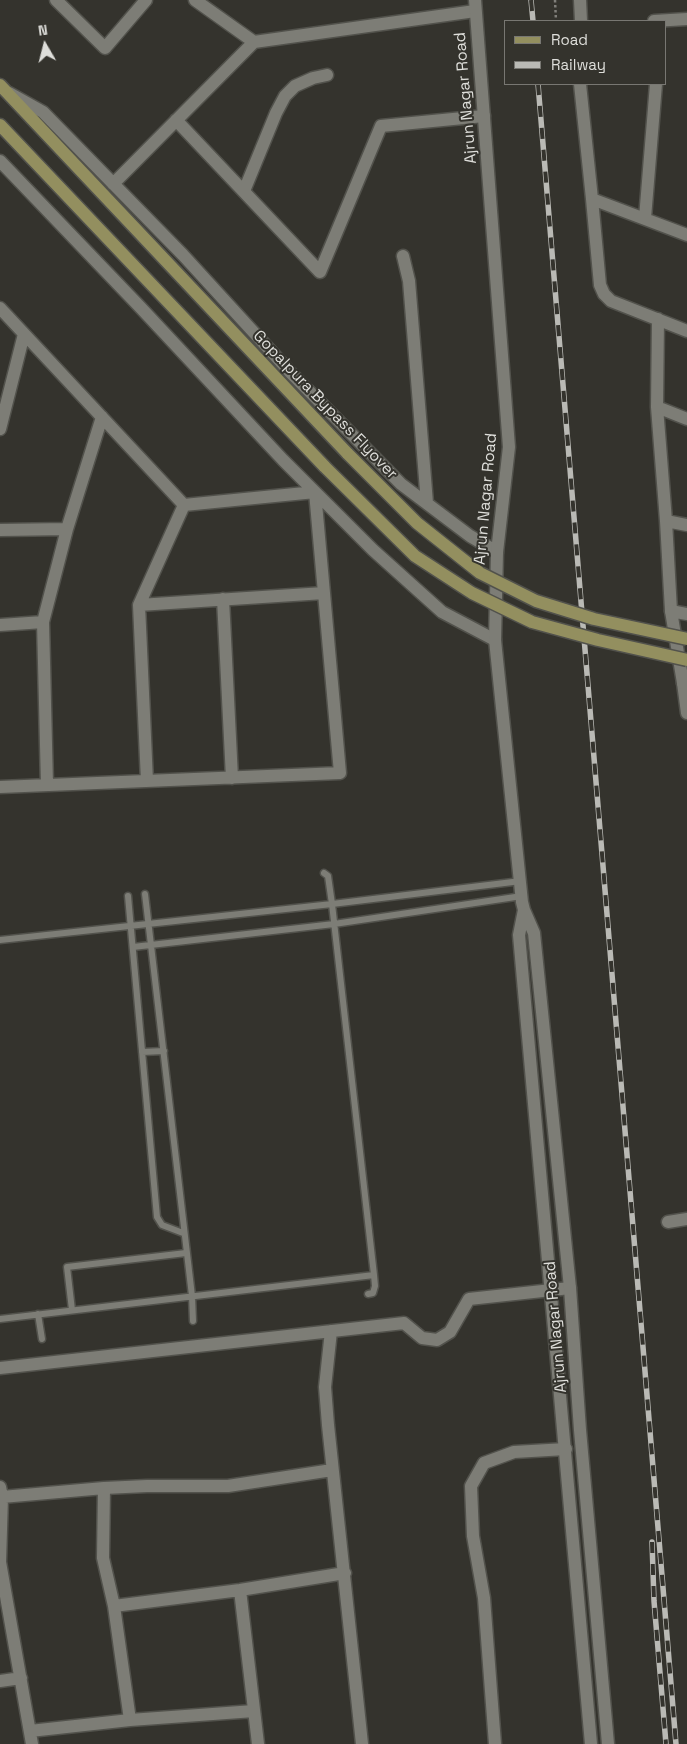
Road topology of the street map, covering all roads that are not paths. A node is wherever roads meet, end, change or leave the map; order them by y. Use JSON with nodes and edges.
{"nodes":[{"id":1,"x":56,"y":0,"type":"edge"},
{"id":2,"x":146,"y":0,"type":"edge"},
{"id":3,"x":195,"y":0,"type":"edge"},
{"id":4,"x":580,"y":0,"type":"edge"},
{"id":5,"x":475,"y":5,"type":"edge"},
{"id":6,"x":687,"y":19,"type":"edge"},
{"id":7,"x":581,"y":20,"type":"edge"},
{"id":8,"x":667,"y":21,"type":"edge"},
{"id":9,"x":254,"y":42,"type":"junction"},
{"id":10,"x":327,"y":75,"type":"dead end"},
{"id":11,"x":580,"y":85,"type":"edge"},
{"id":12,"x":656,"y":85,"type":"edge"},
{"id":13,"x":3,"y":88,"type":"edge"},
{"id":14,"x":484,"y":116,"type":"junction"},
{"id":15,"x":176,"y":120,"type":"junction"},
{"id":16,"x":0,"y":126,"type":"edge"},
{"id":17,"x":0,"y":162,"type":"edge"},
{"id":18,"x":113,"y":184,"type":"junction"},
{"id":19,"x":244,"y":191,"type":"junction"},
{"id":20,"x":592,"y":198,"type":"junction"},
{"id":21,"x":646,"y":218,"type":"junction"},
{"id":22,"x":687,"y":235,"type":"edge"},
{"id":23,"x":402,"y":256,"type":"dead end"},
{"id":24,"x":0,"y":308,"type":"edge"},
{"id":25,"x":658,"y":319,"type":"junction"},
{"id":26,"x":687,"y":331,"type":"edge"},
{"id":27,"x":24,"y":334,"type":"junction"},
{"id":28,"x":657,"y":407,"type":"junction"},
{"id":29,"x":102,"y":417,"type":"junction"},
{"id":30,"x":687,"y":420,"type":"edge"},
{"id":31,"x":0,"y":429,"type":"edge"},
{"id":32,"x":315,"y":492,"type":"junction"},
{"id":33,"x":427,"y":503,"type":"junction"},
{"id":34,"x":184,"y":505,"type":"junction"},
{"id":35,"x":666,"y":520,"type":"junction"},
{"id":36,"x":687,"y":525,"type":"edge"},
{"id":37,"x":68,"y":529,"type":"junction"},
{"id":38,"x":0,"y":530,"type":"edge"},
{"id":39,"x":496,"y":552,"type":"junction"},
{"id":40,"x":324,"y":593,"type":"junction"},
{"id":41,"x":223,"y":599,"type":"junction"},
{"id":42,"x":139,"y":605,"type":"junction"},
{"id":43,"x":671,"y":611,"type":"junction"},
{"id":44,"x":687,"y":614,"type":"edge"},
{"id":45,"x":43,"y":622,"type":"junction"},
{"id":46,"x":0,"y":625,"type":"edge"},
{"id":47,"x":687,"y":639,"type":"edge"},
{"id":48,"x":495,"y":640,"type":"junction"},
{"id":49,"x":687,"y":660,"type":"edge"},
{"id":50,"x":685,"y":683,"type":"edge"},
{"id":51,"x":687,"y":713,"type":"edge"},
{"id":52,"x":232,"y":778,"type":"junction"},
{"id":53,"x":146,"y":781,"type":"junction"},
{"id":54,"x":47,"y":785,"type":"junction"},
{"id":55,"x":0,"y":787,"type":"edge"},
{"id":56,"x":324,"y":874,"type":"dead end"},
{"id":57,"x":521,"y":881,"type":"junction"},
{"id":58,"x":145,"y":894,"type":"dead end"},
{"id":59,"x":128,"y":896,"type":"dead end"},
{"id":60,"x":522,"y":896,"type":"junction"},
{"id":61,"x":332,"y":904,"type":"junction"},
{"id":62,"x":524,"y":910,"type":"junction"},
{"id":63,"x":149,"y":924,"type":"junction"},
{"id":64,"x":334,"y":924,"type":"junction"},
{"id":65,"x":131,"y":926,"type":"junction"},
{"id":66,"x":0,"y":940,"type":"edge"},
{"id":67,"x":150,"y":944,"type":"junction"},
{"id":68,"x":133,"y":947,"type":"junction"},
{"id":69,"x":164,"y":1051,"type":"junction"},
{"id":70,"x":142,"y":1052,"type":"junction"},
{"id":71,"x":687,"y":1219,"type":"edge"},
{"id":72,"x":668,"y":1222,"type":"dead end"},
{"id":73,"x":183,"y":1233,"type":"junction"},
{"id":74,"x":186,"y":1253,"type":"junction"},
{"id":75,"x":374,"y":1276,"type":"junction"},
{"id":76,"x":570,"y":1288,"type":"junction"},
{"id":77,"x":551,"y":1290,"type":"junction"},
{"id":78,"x":368,"y":1294,"type":"dead end"},
{"id":79,"x":192,"y":1296,"type":"junction"},
{"id":80,"x":72,"y":1310,"type":"junction"},
{"id":81,"x":38,"y":1314,"type":"junction"},
{"id":82,"x":0,"y":1318,"type":"edge"},
{"id":83,"x":193,"y":1321,"type":"dead end"},
{"id":84,"x":331,"y":1331,"type":"junction"},
{"id":85,"x":42,"y":1339,"type":"dead end"},
{"id":86,"x":0,"y":1368,"type":"edge"},
{"id":87,"x":566,"y":1449,"type":"junction"},
{"id":88,"x":332,"y":1470,"type":"junction"},
{"id":89,"x":104,"y":1488,"type":"junction"},
{"id":90,"x":1,"y":1492,"type":"edge"},
{"id":91,"x":345,"y":1573,"type":"junction"},
{"id":92,"x":1,"y":1575,"type":"edge"},
{"id":93,"x":240,"y":1590,"type":"junction"},
{"id":94,"x":114,"y":1606,"type":"junction"},
{"id":95,"x":21,"y":1678,"type":"junction"},
{"id":96,"x":0,"y":1681,"type":"edge"},
{"id":97,"x":254,"y":1711,"type":"junction"},
{"id":98,"x":130,"y":1720,"type":"junction"},
{"id":99,"x":31,"y":1738,"type":"edge"},
{"id":100,"x":258,"y":1744,"type":"edge"},
{"id":101,"x":362,"y":1744,"type":"edge"},
{"id":102,"x":495,"y":1744,"type":"edge"},
{"id":103,"x":591,"y":1744,"type":"edge"},
{"id":104,"x":608,"y":1744,"type":"edge"}],
"edges":[{"from":1,"to":2,"type":"street"},
{"from":3,"to":9,"type":"street"},
{"from":4,"to":7,"type":"street"},
{"from":5,"to":9,"type":"street"},
{"from":5,"to":14,"type":"street","name":"Ajrun Nagar Road"},
{"from":6,"to":8,"type":"street"},
{"from":9,"to":15,"type":"street"},
{"from":10,"to":19,"type":"street"},
{"from":11,"to":20,"type":"street"},
{"from":12,"to":21,"type":"street"},
{"from":13,"to":18,"type":"street"},
{"from":13,"to":47,"type":"main road","name":"Gopalpura Bypass Flyover","bridge":true},
{"from":14,"to":19,"type":"street"},
{"from":14,"to":39,"type":"street","name":"Ajrun Nagar Road"},
{"from":15,"to":18,"type":"street"},
{"from":15,"to":19,"type":"street"},
{"from":16,"to":49,"type":"main road","bridge":true},
{"from":17,"to":32,"type":"street"},
{"from":18,"to":33,"type":"street"},
{"from":20,"to":21,"type":"street"},
{"from":20,"to":25,"type":"street"},
{"from":21,"to":22,"type":"street"},
{"from":23,"to":33,"type":"street"},
{"from":24,"to":27,"type":"street"},
{"from":25,"to":26,"type":"street"},
{"from":25,"to":28,"type":"street"},
{"from":27,"to":29,"type":"street"},
{"from":27,"to":31,"type":"street"},
{"from":28,"to":30,"type":"street"},
{"from":28,"to":35,"type":"street"},
{"from":29,"to":34,"type":"street"},
{"from":29,"to":37,"type":"street"},
{"from":32,"to":34,"type":"street"},
{"from":32,"to":40,"type":"street"},
{"from":32,"to":48,"type":"street"},
{"from":33,"to":39,"type":"street"},
{"from":34,"to":42,"type":"street"},
{"from":35,"to":36,"type":"street"},
{"from":35,"to":43,"type":"street"},
{"from":37,"to":38,"type":"street"},
{"from":37,"to":45,"type":"street"},
{"from":39,"to":48,"type":"street","name":"Ajrun Nagar Road"},
{"from":40,"to":41,"type":"street"},
{"from":40,"to":52,"type":"street"},
{"from":41,"to":42,"type":"street"},
{"from":41,"to":52,"type":"street"},
{"from":42,"to":53,"type":"street"},
{"from":43,"to":44,"type":"street"},
{"from":43,"to":50,"type":"street"},
{"from":45,"to":46,"type":"street"},
{"from":45,"to":54,"type":"street"},
{"from":48,"to":57,"type":"street","name":"Ajrun Nagar Road"},
{"from":50,"to":51,"type":"street"},
{"from":52,"to":53,"type":"street"},
{"from":53,"to":54,"type":"street"},
{"from":54,"to":55,"type":"street"},
{"from":56,"to":61,"type":"lane"},
{"from":57,"to":60,"type":"street","name":"Ajrun Nagar Road"},
{"from":57,"to":61,"type":"lane"},
{"from":58,"to":63,"type":"lane"},
{"from":59,"to":65,"type":"lane"},
{"from":60,"to":62,"type":"street","name":"Ajrun Nagar Road"},
{"from":60,"to":64,"type":"lane"},
{"from":61,"to":63,"type":"lane"},
{"from":61,"to":64,"type":"lane"},
{"from":62,"to":76,"type":"street","name":"Ajrun Nagar Road"},
{"from":62,"to":77,"type":"street","name":"Ajrun Nagar Road"},
{"from":63,"to":65,"type":"lane"},
{"from":63,"to":67,"type":"lane"},
{"from":64,"to":67,"type":"lane"},
{"from":64,"to":75,"type":"lane"},
{"from":65,"to":66,"type":"lane"},
{"from":65,"to":68,"type":"lane"},
{"from":67,"to":68,"type":"lane"},
{"from":67,"to":69,"type":"lane"},
{"from":68,"to":70,"type":"lane"},
{"from":69,"to":70,"type":"lane"},
{"from":69,"to":73,"type":"lane"},
{"from":70,"to":73,"type":"lane"},
{"from":71,"to":72,"type":"street"},
{"from":73,"to":74,"type":"lane"},
{"from":74,"to":79,"type":"lane"},
{"from":74,"to":80,"type":"lane"},
{"from":75,"to":78,"type":"lane"},
{"from":75,"to":79,"type":"lane"},
{"from":76,"to":77,"type":"street"},
{"from":76,"to":104,"type":"street","name":"Ajrun Nagar Road"},
{"from":77,"to":84,"type":"street"},
{"from":77,"to":87,"type":"street","name":"Ajrun Nagar Road"},
{"from":79,"to":80,"type":"lane"},
{"from":79,"to":83,"type":"lane"},
{"from":80,"to":81,"type":"lane"},
{"from":81,"to":82,"type":"lane"},
{"from":81,"to":85,"type":"lane"},
{"from":84,"to":86,"type":"street"},
{"from":84,"to":88,"type":"street"},
{"from":87,"to":102,"type":"street"},
{"from":87,"to":103,"type":"street","name":"Ajrun Nagar Road"},
{"from":88,"to":89,"type":"street"},
{"from":88,"to":91,"type":"street"},
{"from":89,"to":90,"type":"street"},
{"from":89,"to":94,"type":"street"},
{"from":90,"to":92,"type":"street"},
{"from":91,"to":93,"type":"street"},
{"from":91,"to":101,"type":"street"},
{"from":92,"to":95,"type":"street"},
{"from":93,"to":94,"type":"street"},
{"from":93,"to":97,"type":"street"},
{"from":94,"to":98,"type":"street"},
{"from":95,"to":96,"type":"street"},
{"from":95,"to":99,"type":"street"},
{"from":97,"to":98,"type":"street"},
{"from":97,"to":100,"type":"street"},
{"from":98,"to":99,"type":"street"}]}
